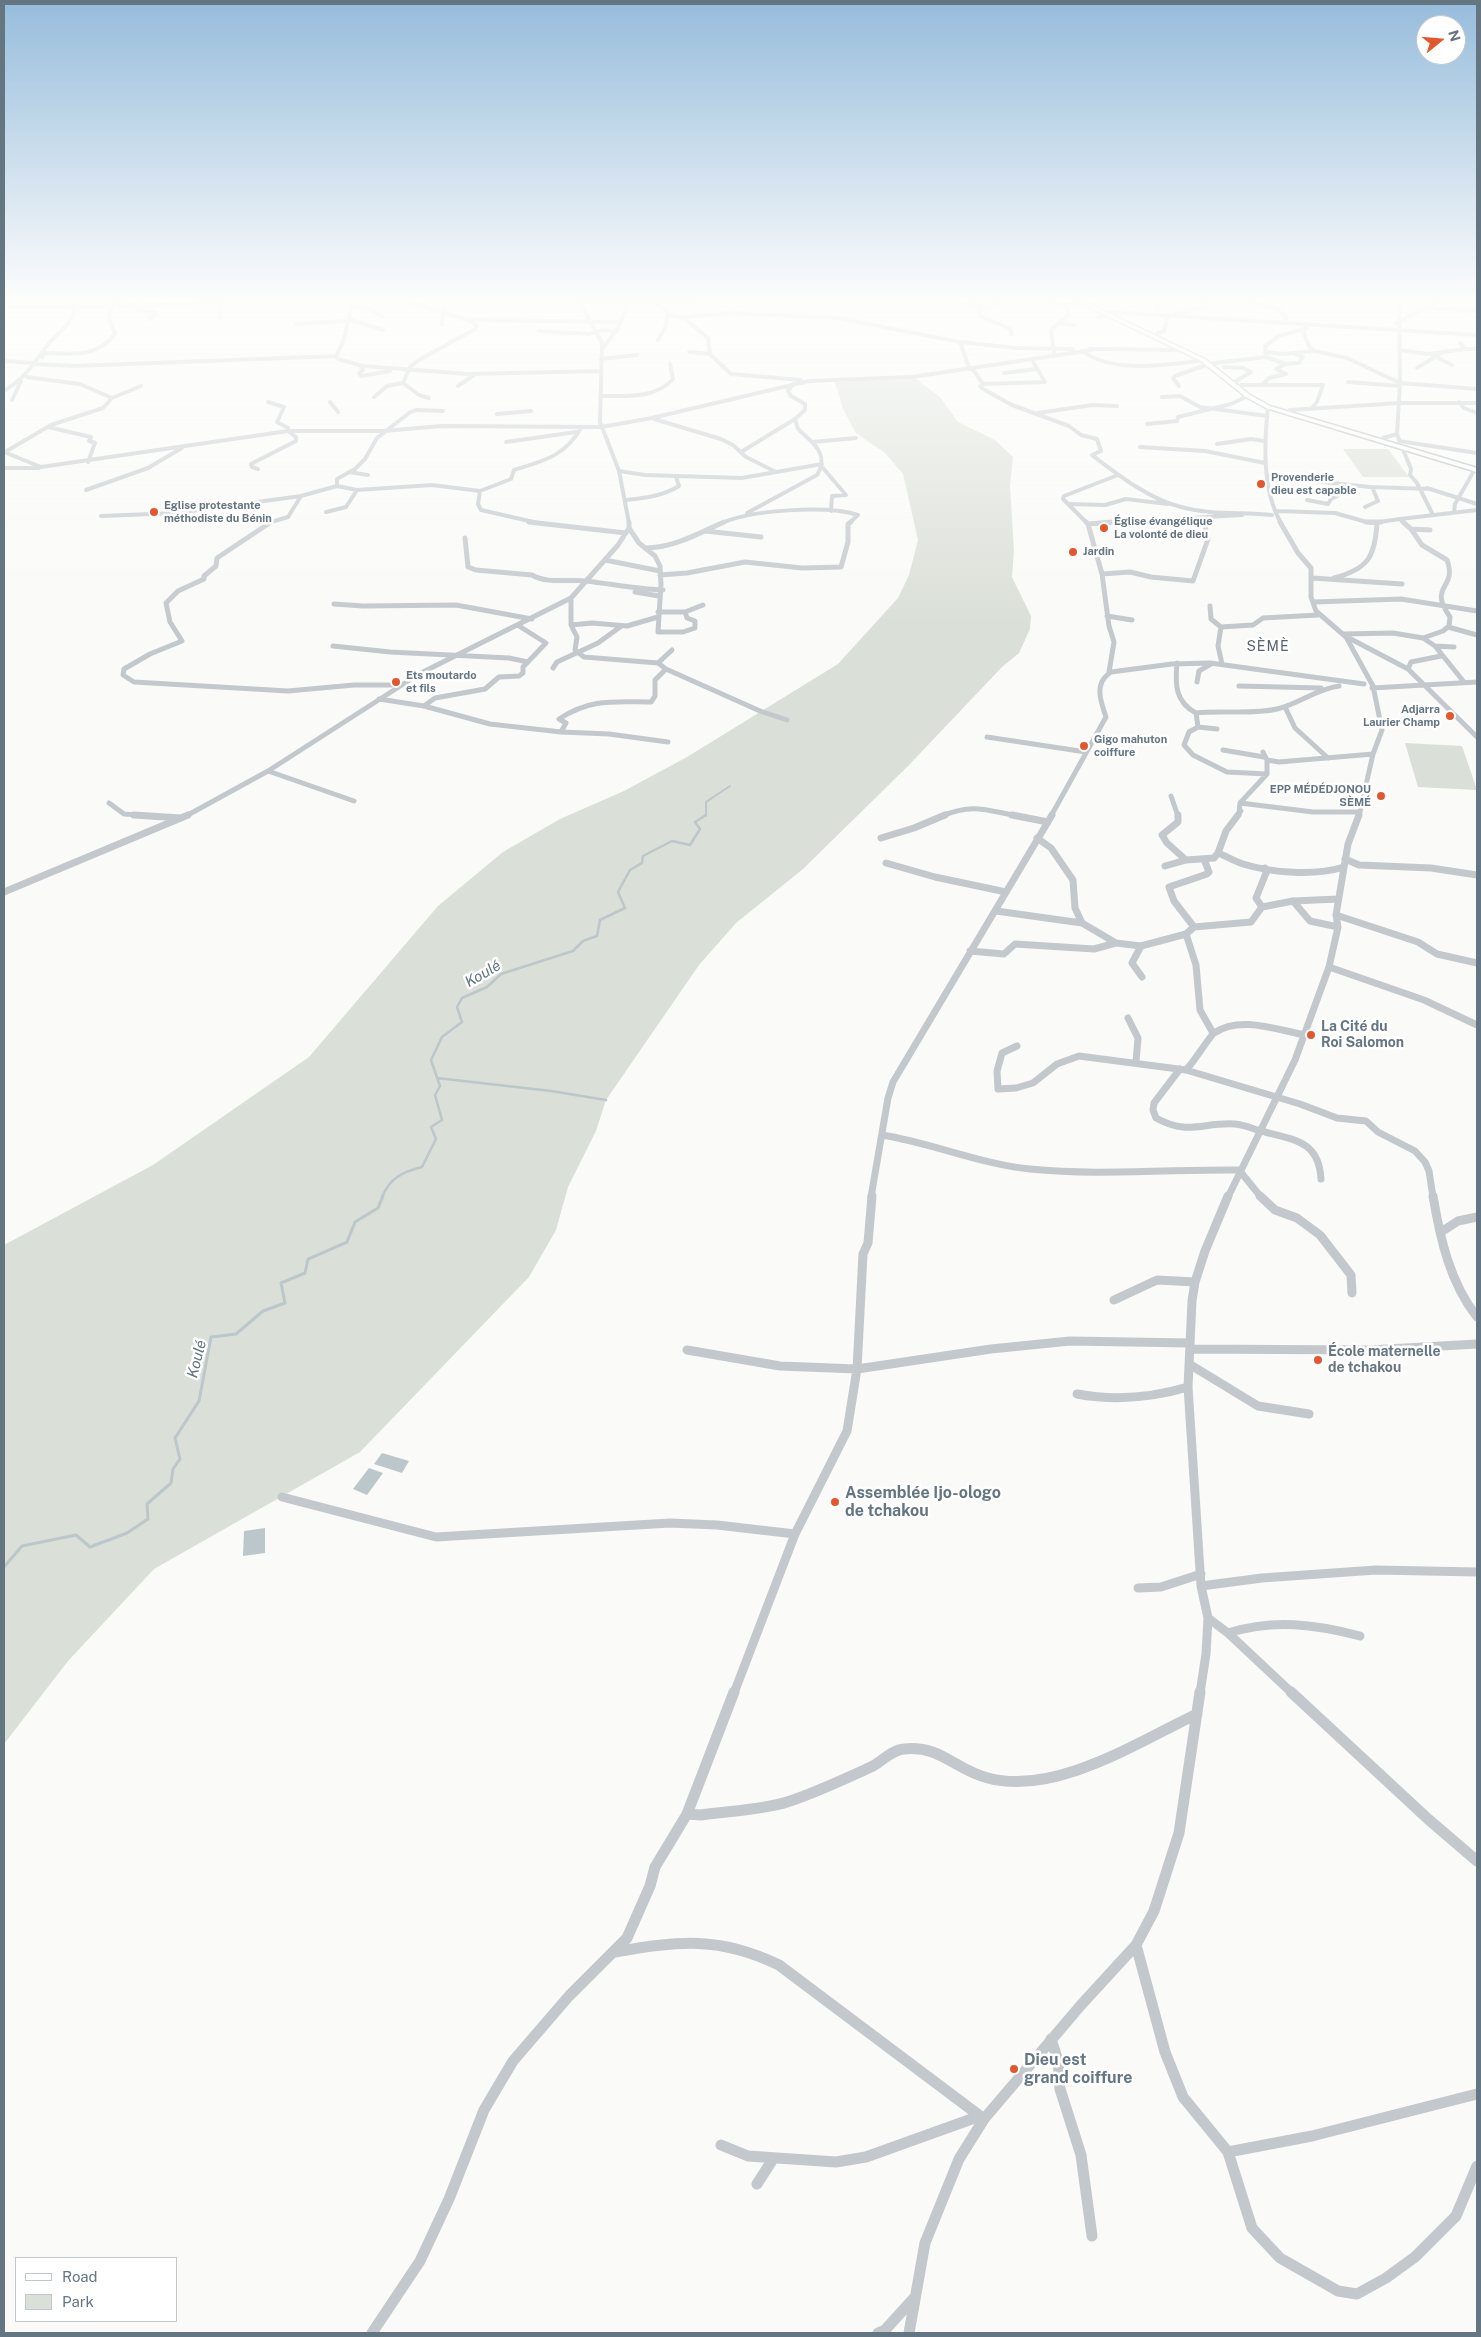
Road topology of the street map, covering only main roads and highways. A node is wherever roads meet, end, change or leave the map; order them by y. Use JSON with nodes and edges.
{"nodes":[{"id":1,"x":1261,"y":406,"type":"edge"},
{"id":2,"x":1278,"y":406,"type":"edge"},
{"id":3,"x":1400,"y":444,"type":"junction"},
{"id":4,"x":1477,"y":468,"type":"edge"}],
"edges":[{"from":1,"to":3,"type":"main road"},
{"from":2,"to":3,"type":"main road"},
{"from":3,"to":4,"type":"main road"}]}
